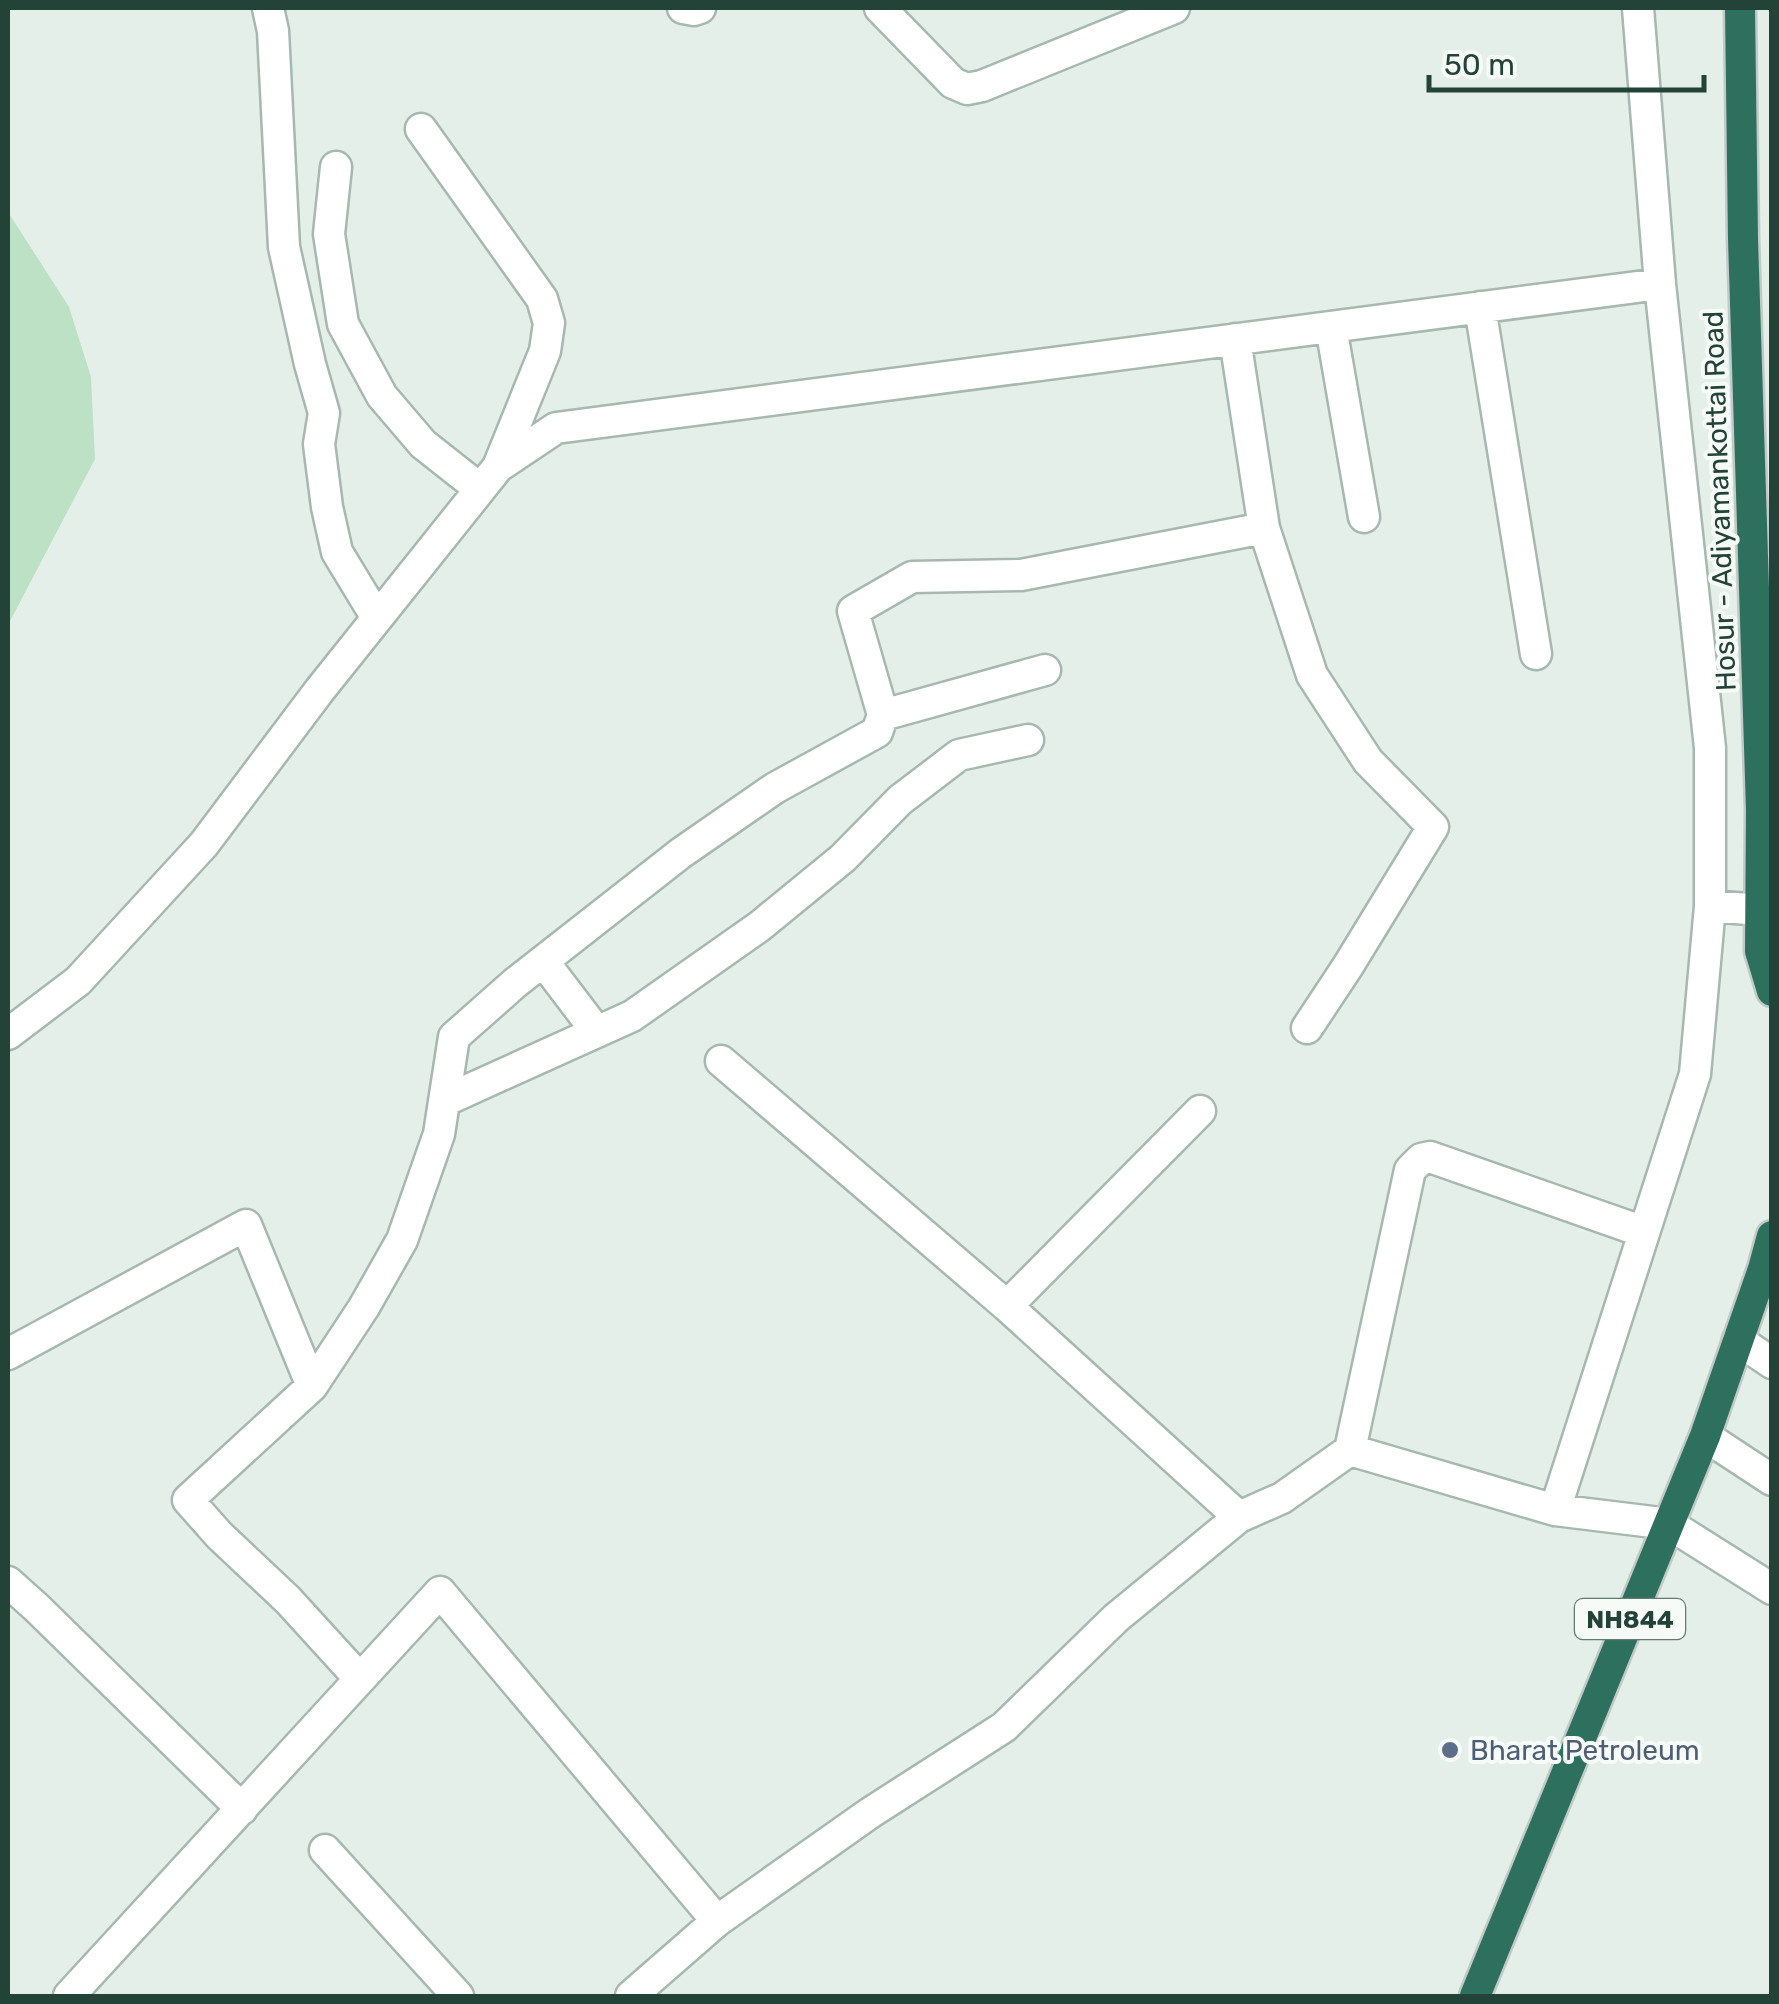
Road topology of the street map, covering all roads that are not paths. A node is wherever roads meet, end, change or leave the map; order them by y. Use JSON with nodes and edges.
{"nodes":[{"id":1,"x":268,"y":8,"type":"edge"},
{"id":2,"x":683,"y":8,"type":"edge"},
{"id":3,"x":700,"y":8,"type":"edge"},
{"id":4,"x":880,"y":8,"type":"edge"},
{"id":5,"x":1174,"y":8,"type":"edge"},
{"id":6,"x":1638,"y":8,"type":"edge"},
{"id":7,"x":1740,"y":8,"type":"edge"},
{"id":8,"x":1103,"y":21,"type":"edge"},
{"id":9,"x":421,"y":129,"type":"dead end"},
{"id":10,"x":336,"y":167,"type":"dead end"},
{"id":11,"x":1660,"y":284,"type":"junction"},
{"id":12,"x":1480,"y":307,"type":"junction"},
{"id":13,"x":1330,"y":326,"type":"junction"},
{"id":14,"x":1235,"y":339,"type":"junction"},
{"id":15,"x":489,"y":478,"type":"junction"},
{"id":16,"x":1364,"y":517,"type":"dead end"},
{"id":17,"x":1264,"y":528,"type":"junction"},
{"id":18,"x":377,"y":618,"type":"junction"},
{"id":19,"x":1536,"y":654,"type":"dead end"},
{"id":20,"x":1045,"y":670,"type":"dead end"},
{"id":21,"x":883,"y":715,"type":"junction"},
{"id":22,"x":1028,"y":740,"type":"dead end"},
{"id":23,"x":1710,"y":906,"type":"junction"},
{"id":24,"x":1761,"y":910,"type":"junction"},
{"id":25,"x":543,"y":961,"type":"junction"},
{"id":26,"x":1772,"y":991,"type":"edge"},
{"id":27,"x":1307,"y":1028,"type":"dead end"},
{"id":28,"x":596,"y":1032,"type":"junction"},
{"id":29,"x":8,"y":1034,"type":"edge"},
{"id":30,"x":721,"y":1061,"type":"dead end"},
{"id":31,"x":444,"y":1101,"type":"junction"},
{"id":32,"x":1200,"y":1111,"type":"dead end"},
{"id":33,"x":1644,"y":1232,"type":"junction"},
{"id":34,"x":1772,"y":1236,"type":"edge"},
{"id":35,"x":1008,"y":1306,"type":"junction"},
{"id":36,"x":1738,"y":1340,"type":"junction"},
{"id":37,"x":8,"y":1354,"type":"edge"},
{"id":38,"x":1772,"y":1364,"type":"edge"},
{"id":39,"x":312,"y":1386,"type":"junction"},
{"id":40,"x":1705,"y":1436,"type":"junction"},
{"id":41,"x":1350,"y":1450,"type":"junction"},
{"id":42,"x":1772,"y":1480,"type":"edge"},
{"id":43,"x":1556,"y":1510,"type":"junction"},
{"id":44,"x":1239,"y":1517,"type":"junction"},
{"id":45,"x":1669,"y":1524,"type":"junction"},
{"id":46,"x":8,"y":1582,"type":"edge"},
{"id":47,"x":1772,"y":1589,"type":"edge"},
{"id":48,"x":360,"y":1679,"type":"junction"},
{"id":49,"x":242,"y":1809,"type":"junction"},
{"id":50,"x":325,"y":1850,"type":"dead end"},
{"id":51,"x":717,"y":1921,"type":"junction"},
{"id":52,"x":69,"y":1996,"type":"edge"},
{"id":53,"x":458,"y":1996,"type":"edge"},
{"id":54,"x":630,"y":1996,"type":"edge"},
{"id":55,"x":1475,"y":1996,"type":"edge"}],
"edges":[{"from":1,"to":18,"type":"street"},
{"from":2,"to":3,"type":"street"},
{"from":4,"to":8,"type":"street"},
{"from":5,"to":8,"type":"street"},
{"from":6,"to":11,"type":"street"},
{"from":7,"to":24,"type":"highway","name":"Hosur - Adiyamankottai Road"},
{"from":9,"to":15,"type":"street"},
{"from":10,"to":15,"type":"street"},
{"from":11,"to":12,"type":"street"},
{"from":11,"to":23,"type":"street"},
{"from":12,"to":13,"type":"street"},
{"from":12,"to":19,"type":"street"},
{"from":13,"to":14,"type":"street"},
{"from":13,"to":16,"type":"street"},
{"from":14,"to":15,"type":"street"},
{"from":14,"to":17,"type":"street"},
{"from":15,"to":18,"type":"street"},
{"from":17,"to":21,"type":"street"},
{"from":17,"to":27,"type":"street"},
{"from":18,"to":29,"type":"street"},
{"from":20,"to":21,"type":"street"},
{"from":21,"to":25,"type":"street"},
{"from":22,"to":28,"type":"street"},
{"from":23,"to":24,"type":"street"},
{"from":23,"to":33,"type":"street"},
{"from":24,"to":26,"type":"highway","name":"Hosur - Adiyamankottai Road"},
{"from":25,"to":28,"type":"street"},
{"from":25,"to":31,"type":"street"},
{"from":28,"to":31,"type":"street"},
{"from":30,"to":35,"type":"street"},
{"from":31,"to":39,"type":"street"},
{"from":32,"to":35,"type":"street"},
{"from":33,"to":41,"type":"street"},
{"from":33,"to":43,"type":"street"},
{"from":34,"to":36,"type":"highway","number":"NH844"},
{"from":35,"to":44,"type":"street"},
{"from":36,"to":38,"type":"street"},
{"from":36,"to":40,"type":"highway","number":"NH844"},
{"from":37,"to":39,"type":"street"},
{"from":39,"to":48,"type":"street"},
{"from":40,"to":42,"type":"street"},
{"from":40,"to":45,"type":"highway","number":"NH844"},
{"from":41,"to":43,"type":"street"},
{"from":41,"to":44,"type":"street"},
{"from":43,"to":45,"type":"street"},
{"from":44,"to":51,"type":"street"},
{"from":45,"to":47,"type":"street"},
{"from":45,"to":55,"type":"highway","number":"NH844"},
{"from":46,"to":49,"type":"street"},
{"from":48,"to":49,"type":"street"},
{"from":48,"to":51,"type":"street"},
{"from":49,"to":52,"type":"street"},
{"from":50,"to":53,"type":"street"},
{"from":51,"to":54,"type":"street"}]}
